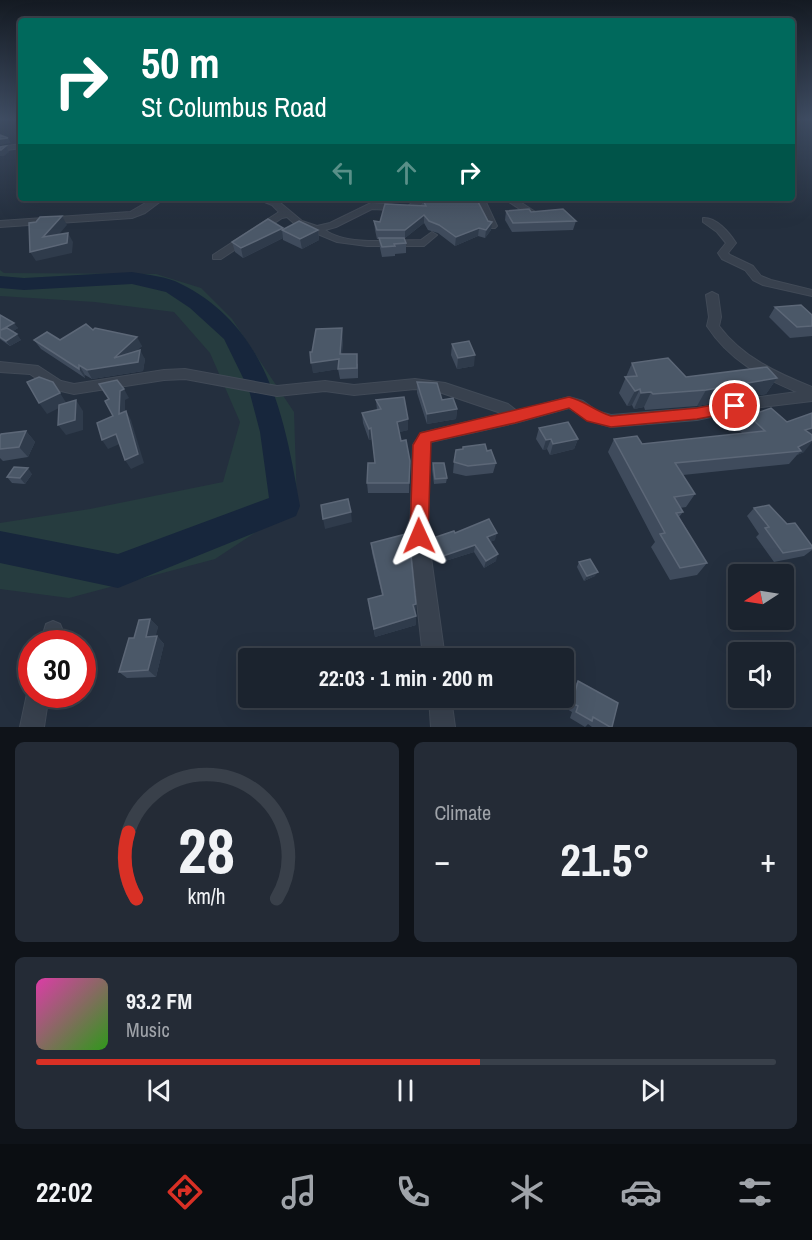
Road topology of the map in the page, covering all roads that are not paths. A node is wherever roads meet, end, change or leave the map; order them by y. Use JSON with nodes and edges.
{"nodes":[{"id":1,"x":156,"y":201,"type":"edge"},
{"id":2,"x":269,"y":201,"type":"edge"},
{"id":3,"x":419,"y":201,"type":"edge"},
{"id":4,"x":480,"y":201,"type":"edge"},
{"id":5,"x":513,"y":201,"type":"edge"},
{"id":6,"x":287,"y":214,"type":"junction"},
{"id":7,"x":538,"y":217,"type":"edge"},
{"id":8,"x":706,"y":220,"type":"dead end"},
{"id":9,"x":0,"y":224,"type":"edge"},
{"id":10,"x":492,"y":225,"type":"edge"},
{"id":11,"x":317,"y":229,"type":"junction"},
{"id":12,"x":432,"y":235,"type":"dead end"},
{"id":13,"x":217,"y":257,"type":"dead end"},
{"id":14,"x":812,"y":293,"type":"edge"},
{"id":15,"x":712,"y":295,"type":"dead end"},
{"id":16,"x":0,"y":367,"type":"edge"},
{"id":17,"x":812,"y":395,"type":"edge"},
{"id":18,"x":515,"y":417,"type":"junction"},
{"id":19,"x":433,"y":648,"type":"edge"},
{"id":20,"x":35,"y":708,"type":"edge"},
{"id":21,"x":441,"y":708,"type":"edge"},
{"id":22,"x":32,"y":727,"type":"edge"},
{"id":23,"x":443,"y":727,"type":"edge"}],
"edges":[{"from":1,"to":9,"type":"street"},
{"from":2,"to":6,"type":"street"},
{"from":3,"to":11,"type":"street"},
{"from":4,"to":10,"type":"street"},
{"from":5,"to":7,"type":"street"},
{"from":6,"to":11,"type":"street"},
{"from":6,"to":13,"type":"street"},
{"from":8,"to":14,"type":"street"},
{"from":11,"to":12,"type":"street"},
{"from":15,"to":17,"type":"street"},
{"from":16,"to":18,"type":"street"},
{"from":17,"to":18,"type":"street"},
{"from":18,"to":19,"type":"street"},
{"from":20,"to":22,"type":"street"},
{"from":21,"to":23,"type":"street"}]}
